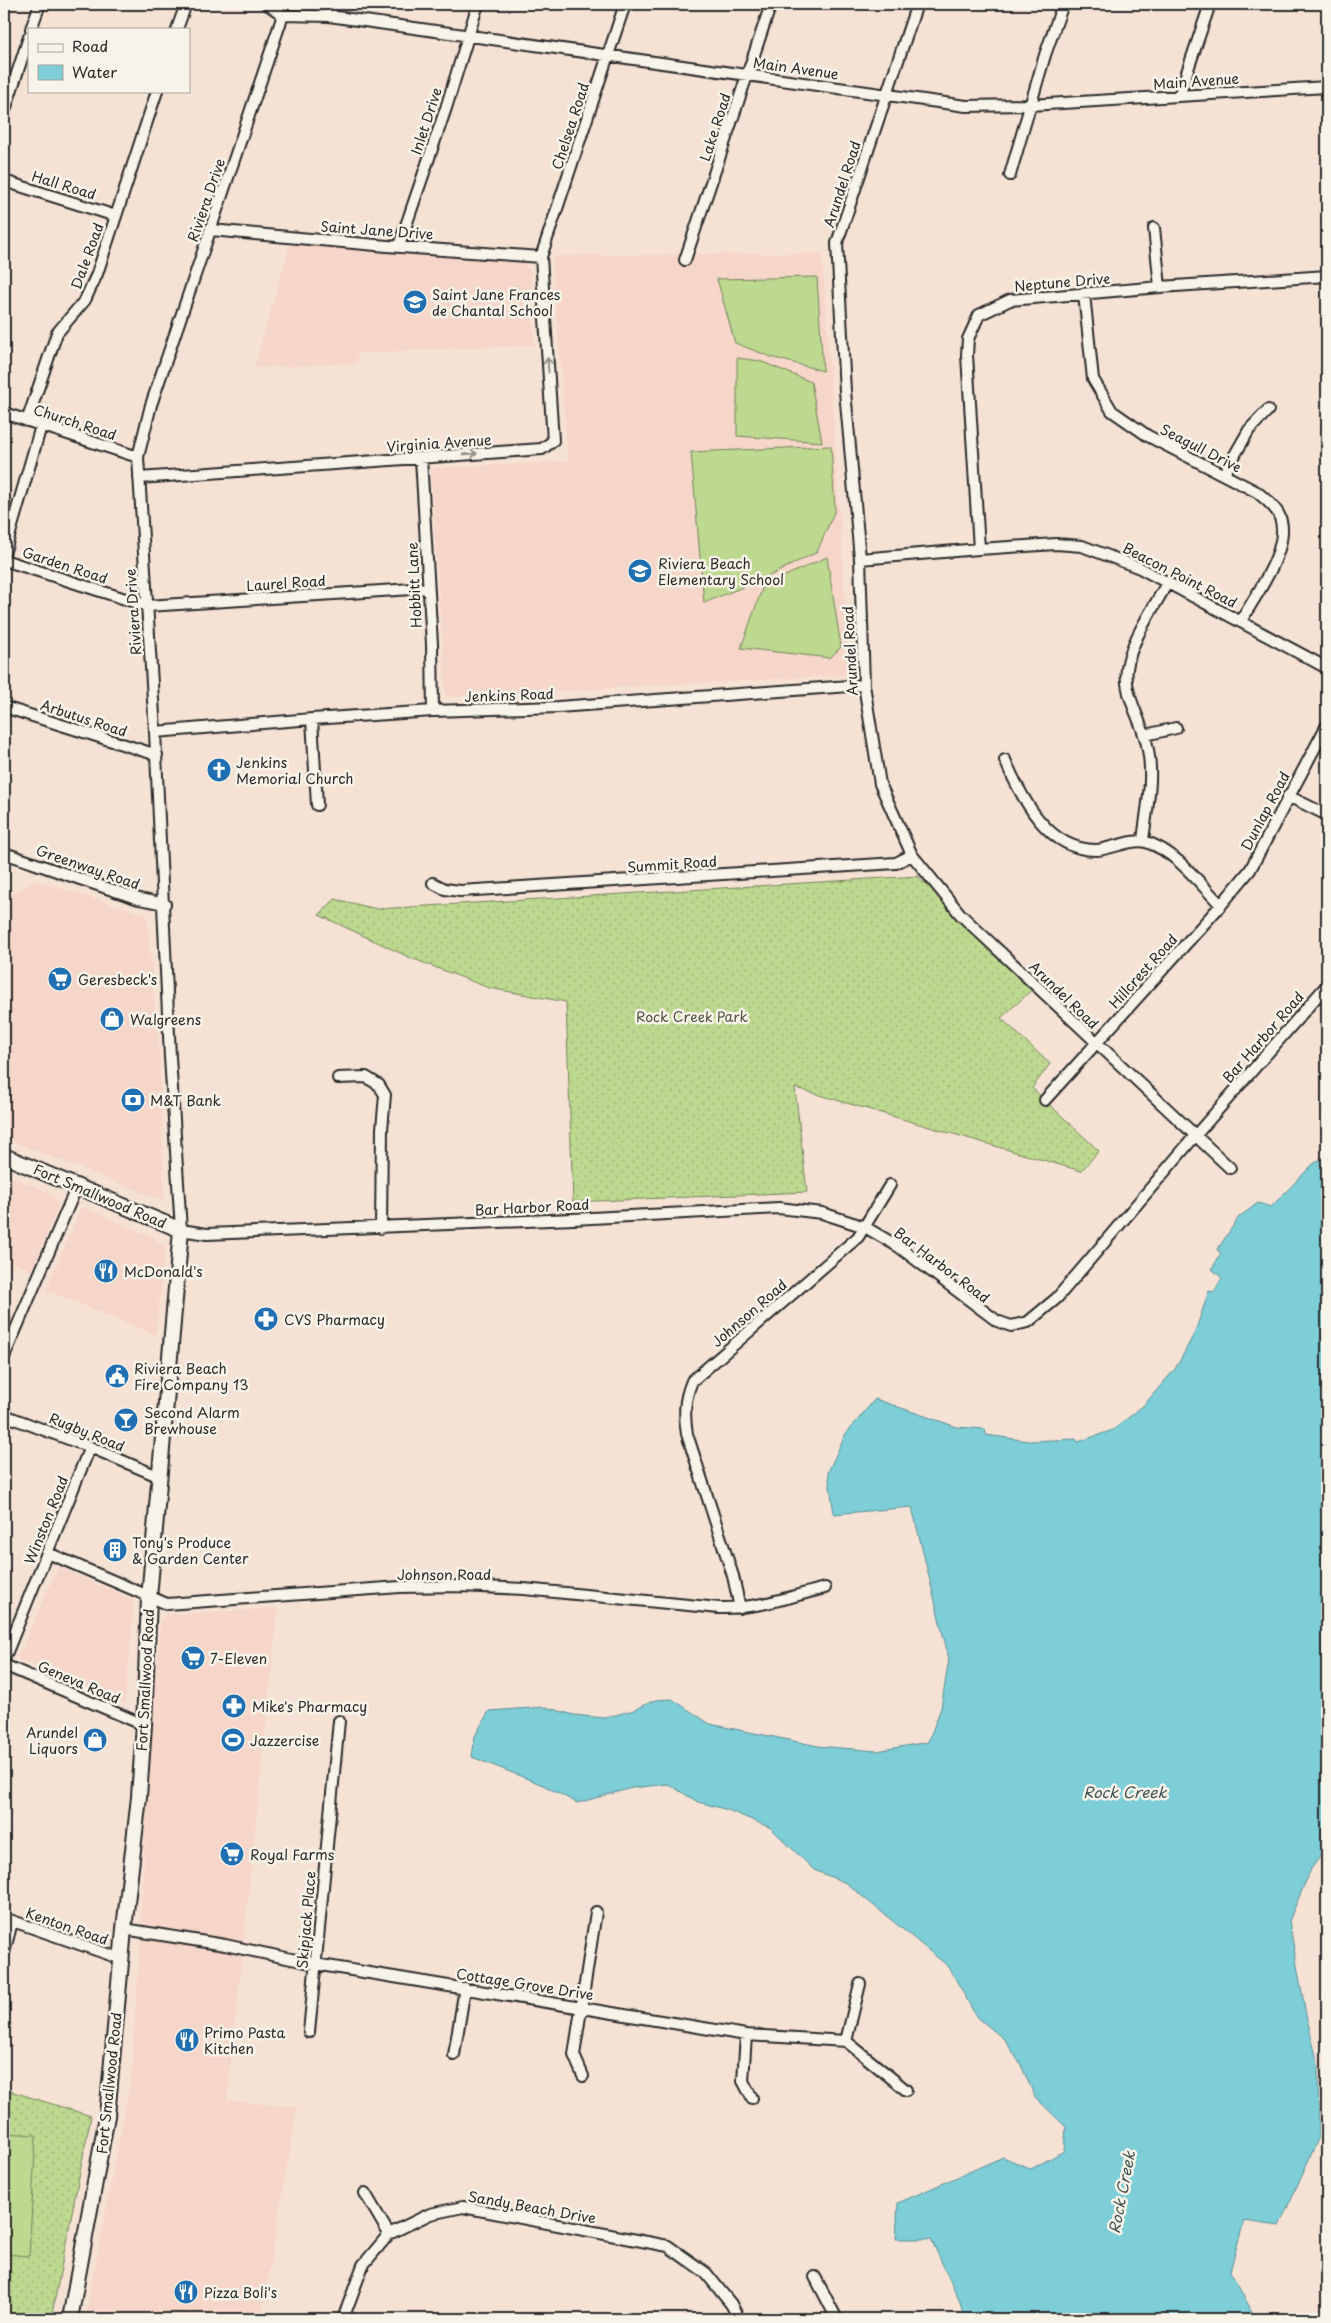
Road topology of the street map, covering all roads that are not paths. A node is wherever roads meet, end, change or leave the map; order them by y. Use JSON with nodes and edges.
{"nodes":[{"id":1,"x":40,"y":4,"type":"edge"},
{"id":2,"x":186,"y":4,"type":"edge"},
{"id":3,"x":267,"y":4,"type":"edge"},
{"id":4,"x":333,"y":4,"type":"edge"},
{"id":5,"x":478,"y":4,"type":"edge"},
{"id":6,"x":625,"y":4,"type":"edge"},
{"id":7,"x":772,"y":4,"type":"edge"},
{"id":8,"x":917,"y":4,"type":"edge"},
{"id":9,"x":1063,"y":4,"type":"edge"},
{"id":10,"x":1210,"y":4,"type":"edge"},
{"id":11,"x":283,"y":15,"type":"junction"},
{"id":12,"x":329,"y":16,"type":"junction"},
{"id":13,"x":32,"y":28,"type":"edge"},
{"id":14,"x":177,"y":28,"type":"edge"},
{"id":15,"x":467,"y":36,"type":"junction"},
{"id":16,"x":28,"y":40,"type":"edge"},
{"id":17,"x":607,"y":57,"type":"junction"},
{"id":18,"x":746,"y":76,"type":"junction"},
{"id":19,"x":1327,"y":87,"type":"edge"},
{"id":20,"x":157,"y":92,"type":"edge"},
{"id":21,"x":887,"y":95,"type":"junction"},
{"id":22,"x":1179,"y":96,"type":"junction"},
{"id":23,"x":1030,"y":105,"type":"junction"},
{"id":24,"x":4,"y":113,"type":"edge"},
{"id":25,"x":1010,"y":175,"type":"dead end"},
{"id":26,"x":4,"y":181,"type":"edge"},
{"id":27,"x":116,"y":216,"type":"junction"},
{"id":28,"x":1154,"y":228,"type":"dead end"},
{"id":29,"x":211,"y":230,"type":"junction"},
{"id":30,"x":399,"y":246,"type":"junction"},
{"id":31,"x":541,"y":256,"type":"junction"},
{"id":32,"x":686,"y":260,"type":"dead end"},
{"id":33,"x":1327,"y":276,"type":"edge"},
{"id":34,"x":1160,"y":287,"type":"junction"},
{"id":35,"x":1084,"y":294,"type":"junction"},
{"id":36,"x":1268,"y":410,"type":"dead end"},
{"id":37,"x":4,"y":413,"type":"edge"},
{"id":38,"x":27,"y":421,"type":"junction"},
{"id":39,"x":42,"y":426,"type":"junction"},
{"id":40,"x":138,"y":457,"type":"junction"},
{"id":41,"x":421,"y":458,"type":"junction"},
{"id":42,"x":1224,"y":474,"type":"junction"},
{"id":43,"x":139,"y":478,"type":"junction"},
{"id":44,"x":979,"y":549,"type":"junction"},
{"id":45,"x":4,"y":554,"type":"edge"},
{"id":46,"x":860,"y":559,"type":"junction"},
{"id":47,"x":4,"y":560,"type":"edge"},
{"id":48,"x":1167,"y":583,"type":"junction"},
{"id":49,"x":428,"y":588,"type":"junction"},
{"id":50,"x":147,"y":606,"type":"junction"},
{"id":51,"x":1241,"y":622,"type":"junction"},
{"id":52,"x":1327,"y":668,"type":"edge"},
{"id":53,"x":864,"y":685,"type":"junction"},
{"id":54,"x":4,"y":707,"type":"edge"},
{"id":55,"x":433,"y":711,"type":"junction"},
{"id":56,"x":312,"y":719,"type":"junction"},
{"id":57,"x":1327,"y":725,"type":"edge"},
{"id":58,"x":1176,"y":728,"type":"dead end"},
{"id":59,"x":156,"y":732,"type":"junction"},
{"id":60,"x":1145,"y":735,"type":"junction"},
{"id":61,"x":157,"y":755,"type":"junction"},
{"id":62,"x":1005,"y":760,"type":"dead end"},
{"id":63,"x":1288,"y":796,"type":"junction"},
{"id":64,"x":317,"y":805,"type":"dead end"},
{"id":65,"x":1327,"y":816,"type":"edge"},
{"id":66,"x":1143,"y":841,"type":"junction"},
{"id":67,"x":4,"y":853,"type":"edge"},
{"id":68,"x":912,"y":855,"type":"junction"},
{"id":69,"x":432,"y":883,"type":"dead end"},
{"id":70,"x":165,"y":904,"type":"junction"},
{"id":71,"x":1221,"y":905,"type":"junction"},
{"id":72,"x":1327,"y":985,"type":"edge"},
{"id":73,"x":1096,"y":1044,"type":"junction"},
{"id":74,"x":338,"y":1078,"type":"dead end"},
{"id":75,"x":1045,"y":1100,"type":"dead end"},
{"id":76,"x":1194,"y":1136,"type":"junction"},
{"id":77,"x":4,"y":1156,"type":"edge"},
{"id":78,"x":1230,"y":1168,"type":"dead end"},
{"id":79,"x":890,"y":1185,"type":"dead end"},
{"id":80,"x":77,"y":1186,"type":"junction"},
{"id":81,"x":865,"y":1227,"type":"junction"},
{"id":82,"x":381,"y":1228,"type":"junction"},
{"id":83,"x":181,"y":1230,"type":"junction"},
{"id":84,"x":4,"y":1357,"type":"edge"},
{"id":85,"x":4,"y":1415,"type":"edge"},
{"id":86,"x":90,"y":1447,"type":"junction"},
{"id":87,"x":160,"y":1477,"type":"junction"},
{"id":88,"x":48,"y":1553,"type":"junction"},
{"id":89,"x":825,"y":1588,"type":"dead end"},
{"id":90,"x":149,"y":1598,"type":"junction"},
{"id":91,"x":740,"y":1608,"type":"junction"},
{"id":92,"x":4,"y":1659,"type":"edge"},
{"id":93,"x":4,"y":1665,"type":"edge"},
{"id":94,"x":339,"y":1720,"type":"dead end"},
{"id":95,"x":144,"y":1725,"type":"junction"},
{"id":96,"x":596,"y":1912,"type":"dead end"},
{"id":97,"x":8,"y":1920,"type":"edge"},
{"id":98,"x":124,"y":1929,"type":"junction"},
{"id":99,"x":4,"y":1953,"type":"edge"},
{"id":100,"x":122,"y":1959,"type":"junction"},
{"id":101,"x":315,"y":1964,"type":"junction"},
{"id":102,"x":860,"y":1984,"type":"dead end"},
{"id":103,"x":465,"y":1988,"type":"junction"},
{"id":104,"x":582,"y":2007,"type":"junction"},
{"id":105,"x":309,"y":2032,"type":"dead end"},
{"id":106,"x":746,"y":2035,"type":"junction"},
{"id":107,"x":846,"y":2041,"type":"junction"},
{"id":108,"x":454,"y":2055,"type":"dead end"},
{"id":109,"x":583,"y":2076,"type":"dead end"},
{"id":110,"x":906,"y":2090,"type":"dead end"},
{"id":111,"x":752,"y":2098,"type":"dead end"},
{"id":112,"x":365,"y":2193,"type":"dead end"},
{"id":113,"x":389,"y":2234,"type":"junction"},
{"id":114,"x":815,"y":2277,"type":"dead end"},
{"id":115,"x":70,"y":2319,"type":"edge"},
{"id":116,"x":343,"y":2319,"type":"edge"},
{"id":117,"x":739,"y":2319,"type":"edge"},
{"id":118,"x":837,"y":2319,"type":"edge"}],
"edges":[{"from":1,"to":13,"type":"street"},
{"from":2,"to":14,"type":"street"},
{"from":3,"to":11,"type":"street"},
{"from":4,"to":12,"type":"street"},
{"from":5,"to":15,"type":"street","name":"Inlet Drive"},
{"from":6,"to":17,"type":"street","name":"Chelsea Road"},
{"from":7,"to":18,"type":"street","name":"Lake Road"},
{"from":8,"to":21,"type":"street","name":"Arundel Road"},
{"from":9,"to":23,"type":"street"},
{"from":10,"to":22,"type":"street"},
{"from":11,"to":12,"type":"street","name":"Main Avenue"},
{"from":11,"to":29,"type":"street","name":"Riviera Drive"},
{"from":12,"to":15,"type":"street","name":"Main Avenue"},
{"from":15,"to":17,"type":"street","name":"Main Avenue"},
{"from":15,"to":30,"type":"street","name":"Inlet Drive"},
{"from":16,"to":24,"type":"street"},
{"from":17,"to":18,"type":"street","name":"Main Avenue"},
{"from":17,"to":31,"type":"street","name":"Chelsea Road"},
{"from":18,"to":21,"type":"street","name":"Main Avenue"},
{"from":18,"to":32,"type":"street","name":"Lake Road"},
{"from":19,"to":22,"type":"street","name":"Main Avenue"},
{"from":20,"to":27,"type":"street","name":"Dale Road"},
{"from":21,"to":23,"type":"street","name":"Main Avenue"},
{"from":21,"to":46,"type":"street","name":"Arundel Road"},
{"from":22,"to":23,"type":"street","name":"Main Avenue"},
{"from":23,"to":25,"type":"street"},
{"from":26,"to":27,"type":"street","name":"Hall Road"},
{"from":27,"to":38,"type":"street","name":"Dale Road"},
{"from":28,"to":34,"type":"street"},
{"from":29,"to":30,"type":"street","name":"Saint Jane Drive"},
{"from":29,"to":40,"type":"street","name":"Riviera Drive"},
{"from":30,"to":31,"type":"street","name":"Saint Jane Drive"},
{"from":41,"to":31,"type":"street","name":"Virginia Avenue","one_way":true},
{"from":33,"to":34,"type":"street","name":"Neptune Drive"},
{"from":34,"to":35,"type":"street","name":"Neptune Drive"},
{"from":35,"to":42,"type":"street","name":"Seagull Drive"},
{"from":35,"to":44,"type":"street","name":"Neptune Drive"},
{"from":36,"to":42,"type":"street"},
{"from":37,"to":38,"type":"street","name":"Church Road"},
{"from":38,"to":39,"type":"street","name":"Church Road"},
{"from":39,"to":40,"type":"street","name":"Church Road"},
{"from":39,"to":45,"type":"street"},
{"from":40,"to":43,"type":"street","name":"Riviera Drive"},
{"from":41,"to":43,"type":"street","name":"Virginia Avenue"},
{"from":41,"to":49,"type":"street","name":"Hobbitt Lane"},
{"from":42,"to":51,"type":"street","name":"Seagull Drive"},
{"from":43,"to":50,"type":"street","name":"Riviera Drive"},
{"from":44,"to":46,"type":"street","name":"Beacon Point Road"},
{"from":44,"to":48,"type":"street","name":"Beacon Point Road"},
{"from":46,"to":53,"type":"street","name":"Arundel Road"},
{"from":47,"to":50,"type":"street","name":"Garden Road"},
{"from":48,"to":51,"type":"street","name":"Beacon Point Road"},
{"from":48,"to":60,"type":"street"},
{"from":49,"to":50,"type":"street","name":"Laurel Road"},
{"from":49,"to":55,"type":"street","name":"Hobbitt Lane"},
{"from":50,"to":59,"type":"street","name":"Riviera Drive"},
{"from":51,"to":52,"type":"street","name":"Beacon Point Road"},
{"from":53,"to":55,"type":"street","name":"Jenkins Road"},
{"from":53,"to":68,"type":"street","name":"Arundel Road"},
{"from":54,"to":61,"type":"street","name":"Arbutus Road"},
{"from":55,"to":56,"type":"street","name":"Jenkins Road"},
{"from":56,"to":59,"type":"street","name":"Jenkins Road"},
{"from":56,"to":64,"type":"street"},
{"from":57,"to":63,"type":"street","name":"Dunlap Road"},
{"from":58,"to":60,"type":"street"},
{"from":59,"to":61,"type":"street","name":"Riviera Drive"},
{"from":60,"to":66,"type":"street"},
{"from":61,"to":70,"type":"street","name":"Riviera Drive"},
{"from":62,"to":66,"type":"street"},
{"from":63,"to":65,"type":"street"},
{"from":63,"to":71,"type":"street","name":"Dunlap Road"},
{"from":66,"to":71,"type":"street"},
{"from":67,"to":70,"type":"street","name":"Greenway Road"},
{"from":68,"to":69,"type":"street","name":"Summit Road"},
{"from":68,"to":73,"type":"street","name":"Arundel Road"},
{"from":70,"to":83,"type":"street","name":"Riviera Drive"},
{"from":71,"to":73,"type":"street","name":"Hillcrest Road"},
{"from":72,"to":76,"type":"street","name":"Bar Harbor Road"},
{"from":73,"to":75,"type":"street","name":"Hillcrest Road"},
{"from":73,"to":76,"type":"street","name":"Arundel Road"},
{"from":74,"to":82,"type":"street"},
{"from":76,"to":78,"type":"street","name":"Arundel Road"},
{"from":76,"to":81,"type":"street","name":"Bar Harbor Road"},
{"from":77,"to":80,"type":"main road","name":"Fort Smallwood Road"},
{"from":79,"to":81,"type":"street","name":"Johnson Road"},
{"from":80,"to":83,"type":"main road","name":"Fort Smallwood Road"},
{"from":80,"to":84,"type":"street"},
{"from":81,"to":82,"type":"street","name":"Bar Harbor Road"},
{"from":81,"to":91,"type":"street","name":"Johnson Road"},
{"from":82,"to":83,"type":"street","name":"Bar Harbor Road"},
{"from":83,"to":87,"type":"main road","name":"Fort Smallwood Road"},
{"from":85,"to":86,"type":"street","name":"Rugby Road"},
{"from":86,"to":87,"type":"street","name":"Rugby Road"},
{"from":86,"to":88,"type":"street","name":"Winston Road"},
{"from":87,"to":90,"type":"main road","name":"Fort Smallwood Road"},
{"from":88,"to":90,"type":"street","name":"Johnson Road"},
{"from":88,"to":92,"type":"street","name":"Winston Road"},
{"from":89,"to":91,"type":"street","name":"Johnson Road"},
{"from":90,"to":91,"type":"street","name":"Johnson Road"},
{"from":90,"to":95,"type":"main road","name":"Fort Smallwood Road"},
{"from":93,"to":95,"type":"street","name":"Geneva Road"},
{"from":94,"to":101,"type":"street","name":"Skipjack Place"},
{"from":95,"to":98,"type":"main road","name":"Fort Smallwood Road"},
{"from":96,"to":104,"type":"street"},
{"from":97,"to":99,"type":"street"},
{"from":97,"to":100,"type":"street","name":"Kenton Road"},
{"from":98,"to":100,"type":"main road","name":"Fort Smallwood Road"},
{"from":98,"to":101,"type":"street","name":"Cottage Grove Drive"},
{"from":100,"to":115,"type":"main road","name":"Fort Smallwood Road"},
{"from":101,"to":103,"type":"street","name":"Cottage Grove Drive"},
{"from":101,"to":105,"type":"street","name":"Skipjack Place"},
{"from":102,"to":107,"type":"street"},
{"from":103,"to":104,"type":"street","name":"Cottage Grove Drive"},
{"from":103,"to":108,"type":"street"},
{"from":104,"to":106,"type":"street","name":"Cottage Grove Drive"},
{"from":104,"to":109,"type":"street"},
{"from":106,"to":107,"type":"street","name":"Cottage Grove Drive"},
{"from":106,"to":111,"type":"street"},
{"from":107,"to":110,"type":"street"},
{"from":112,"to":113,"type":"street"},
{"from":113,"to":116,"type":"street","name":"Sandy Beach Drive"},
{"from":113,"to":117,"type":"street","name":"Sandy Beach Drive"},
{"from":114,"to":118,"type":"street"}]}
